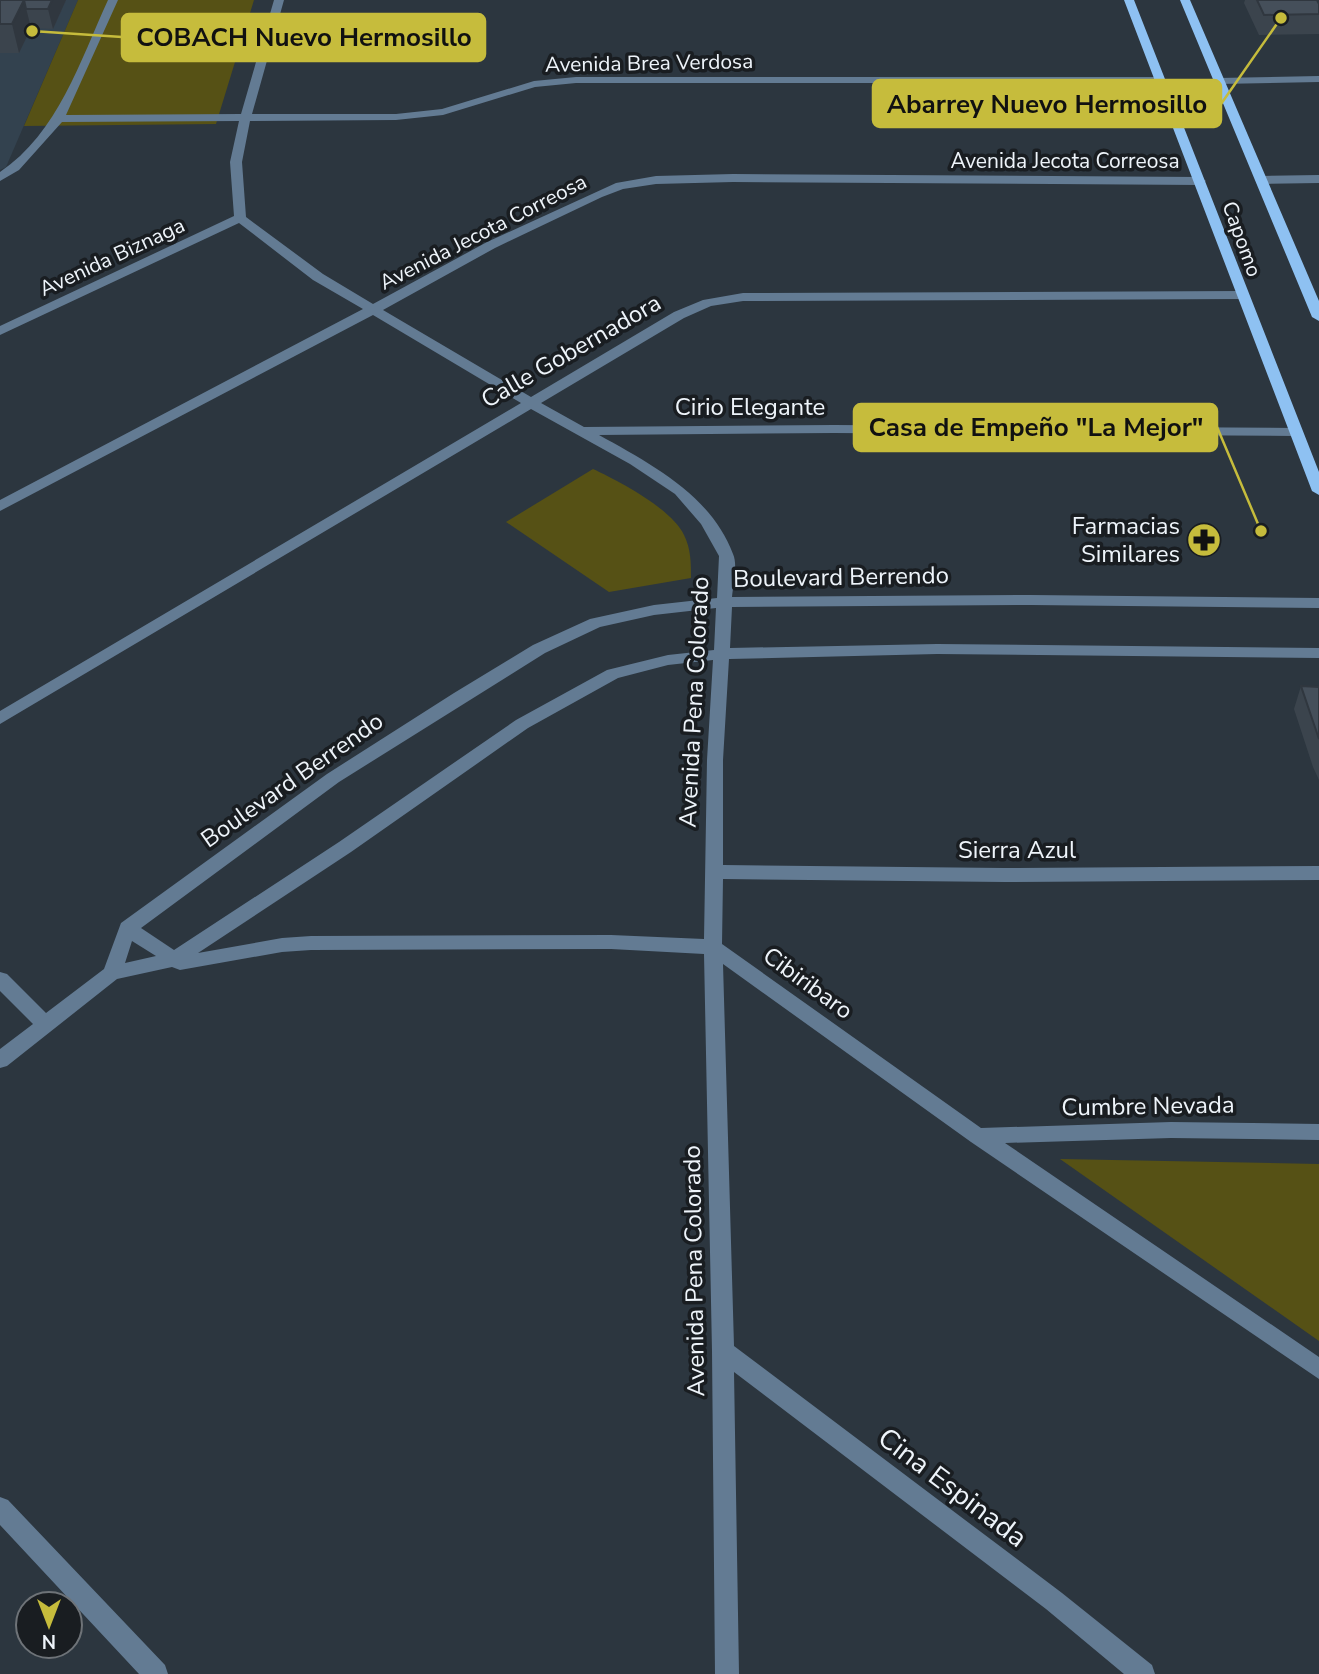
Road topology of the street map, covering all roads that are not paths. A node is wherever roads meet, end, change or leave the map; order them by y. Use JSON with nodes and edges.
{"nodes":[{"id":1,"x":113,"y":0,"type":"edge"},
{"id":2,"x":279,"y":0,"type":"edge"},
{"id":3,"x":1129,"y":0,"type":"edge"},
{"id":4,"x":1185,"y":0,"type":"edge"},
{"id":5,"x":1319,"y":79,"type":"edge"},
{"id":6,"x":1160,"y":80,"type":"junction"},
{"id":7,"x":1218,"y":81,"type":"junction"},
{"id":8,"x":59,"y":119,"type":"junction"},
{"id":9,"x":245,"y":119,"type":"junction"},
{"id":10,"x":0,"y":177,"type":"edge"},
{"id":11,"x":1319,"y":178,"type":"edge"},
{"id":12,"x":1261,"y":180,"type":"junction"},
{"id":13,"x":1200,"y":181,"type":"junction"},
{"id":14,"x":240,"y":218,"type":"junction"},
{"id":15,"x":1314,"y":294,"type":"edge"},
{"id":16,"x":1242,"y":295,"type":"junction"},
{"id":17,"x":374,"y":309,"type":"junction"},
{"id":18,"x":1319,"y":317,"type":"edge"},
{"id":19,"x":0,"y":331,"type":"edge"},
{"id":20,"x":529,"y":402,"type":"junction"},
{"id":21,"x":583,"y":431,"type":"junction"},
{"id":22,"x":1295,"y":432,"type":"junction"},
{"id":23,"x":1319,"y":491,"type":"edge"},
{"id":24,"x":0,"y":506,"type":"edge"},
{"id":25,"x":726,"y":602,"type":"junction"},
{"id":26,"x":1319,"y":603,"type":"edge"},
{"id":27,"x":1319,"y":653,"type":"edge"},
{"id":28,"x":723,"y":654,"type":"junction"},
{"id":29,"x":0,"y":718,"type":"edge"},
{"id":30,"x":714,"y":872,"type":"junction"},
{"id":31,"x":1319,"y":873,"type":"edge"},
{"id":32,"x":127,"y":928,"type":"junction"},
{"id":33,"x":713,"y":947,"type":"junction"},
{"id":34,"x":173,"y":960,"type":"junction"},
{"id":35,"x":112,"y":974,"type":"junction"},
{"id":36,"x":0,"y":979,"type":"edge"},
{"id":37,"x":46,"y":1025,"type":"junction"},
{"id":38,"x":0,"y":1060,"type":"edge"},
{"id":39,"x":1319,"y":1132,"type":"edge"},
{"id":40,"x":978,"y":1136,"type":"junction"},
{"id":41,"x":723,"y":1351,"type":"junction"},
{"id":42,"x":1319,"y":1369,"type":"edge"},
{"id":43,"x":0,"y":1508,"type":"edge"},
{"id":44,"x":156,"y":1674,"type":"edge"},
{"id":45,"x":727,"y":1674,"type":"edge"},
{"id":46,"x":1143,"y":1674,"type":"edge"}],
"edges":[{"from":1,"to":8,"type":"street"},
{"from":2,"to":9,"type":"street"},
{"from":3,"to":6,"type":"main road","name":"Capomo"},
{"from":4,"to":7,"type":"main road","name":"Capomo"},
{"from":5,"to":7,"type":"street"},
{"from":6,"to":9,"type":"street","name":"Avenida Brea Verdosa"},
{"from":6,"to":13,"type":"main road","name":"Capomo"},
{"from":7,"to":12,"type":"main road","name":"Capomo"},
{"from":8,"to":9,"type":"street","name":"Avenida Brea Verdosa"},
{"from":8,"to":10,"type":"street"},
{"from":9,"to":14,"type":"street"},
{"from":11,"to":12,"type":"street"},
{"from":12,"to":15,"type":"main road","name":"Capomo"},
{"from":13,"to":16,"type":"main road","name":"Capomo"},
{"from":13,"to":17,"type":"street","name":"Avenida Jecota Correosa"},
{"from":14,"to":17,"type":"street","name":"Avenida Pena Colorado"},
{"from":14,"to":19,"type":"street","name":"Avenida Biznaga"},
{"from":15,"to":18,"type":"main road","name":"Capomo"},
{"from":16,"to":20,"type":"street","name":"Calle Gobernadora"},
{"from":16,"to":22,"type":"main road","name":"Capomo"},
{"from":17,"to":20,"type":"street","name":"Avenida Pena Colorado"},
{"from":17,"to":24,"type":"street","name":"Avenida Jecota Correosa"},
{"from":20,"to":21,"type":"street","name":"Avenida Pena Colorado"},
{"from":20,"to":29,"type":"street","name":"Calle Gobernadora"},
{"from":21,"to":22,"type":"street","name":"Cirio Elegante"},
{"from":21,"to":25,"type":"street","name":"Avenida Pena Colorado"},
{"from":22,"to":23,"type":"main road","name":"Capomo"},
{"from":25,"to":26,"type":"street","name":"Boulevard Berrendo"},
{"from":25,"to":28,"type":"street","name":"Avenida Pena Colorado"},
{"from":25,"to":32,"type":"street","name":"Boulevard Berrendo"},
{"from":27,"to":28,"type":"street"},
{"from":28,"to":30,"type":"street","name":"Avenida Pena Colorado"},
{"from":28,"to":34,"type":"street"},
{"from":30,"to":31,"type":"street","name":"Sierra Azul"},
{"from":30,"to":33,"type":"street","name":"Avenida Pena Colorado"},
{"from":32,"to":34,"type":"street"},
{"from":32,"to":35,"type":"street"},
{"from":33,"to":34,"type":"street"},
{"from":33,"to":40,"type":"street","name":"Cibiribaro"},
{"from":33,"to":41,"type":"street","name":"Avenida Pena Colorado"},
{"from":34,"to":35,"type":"street"},
{"from":35,"to":37,"type":"street"},
{"from":36,"to":37,"type":"street"},
{"from":37,"to":38,"type":"street"},
{"from":39,"to":40,"type":"street","name":"Cumbre Nevada"},
{"from":40,"to":42,"type":"street","name":"Cibiribaro"},
{"from":41,"to":45,"type":"street","name":"Avenida Pena Colorado"},
{"from":41,"to":46,"type":"street","name":"Cina Espinada"},
{"from":43,"to":44,"type":"street"}]}
